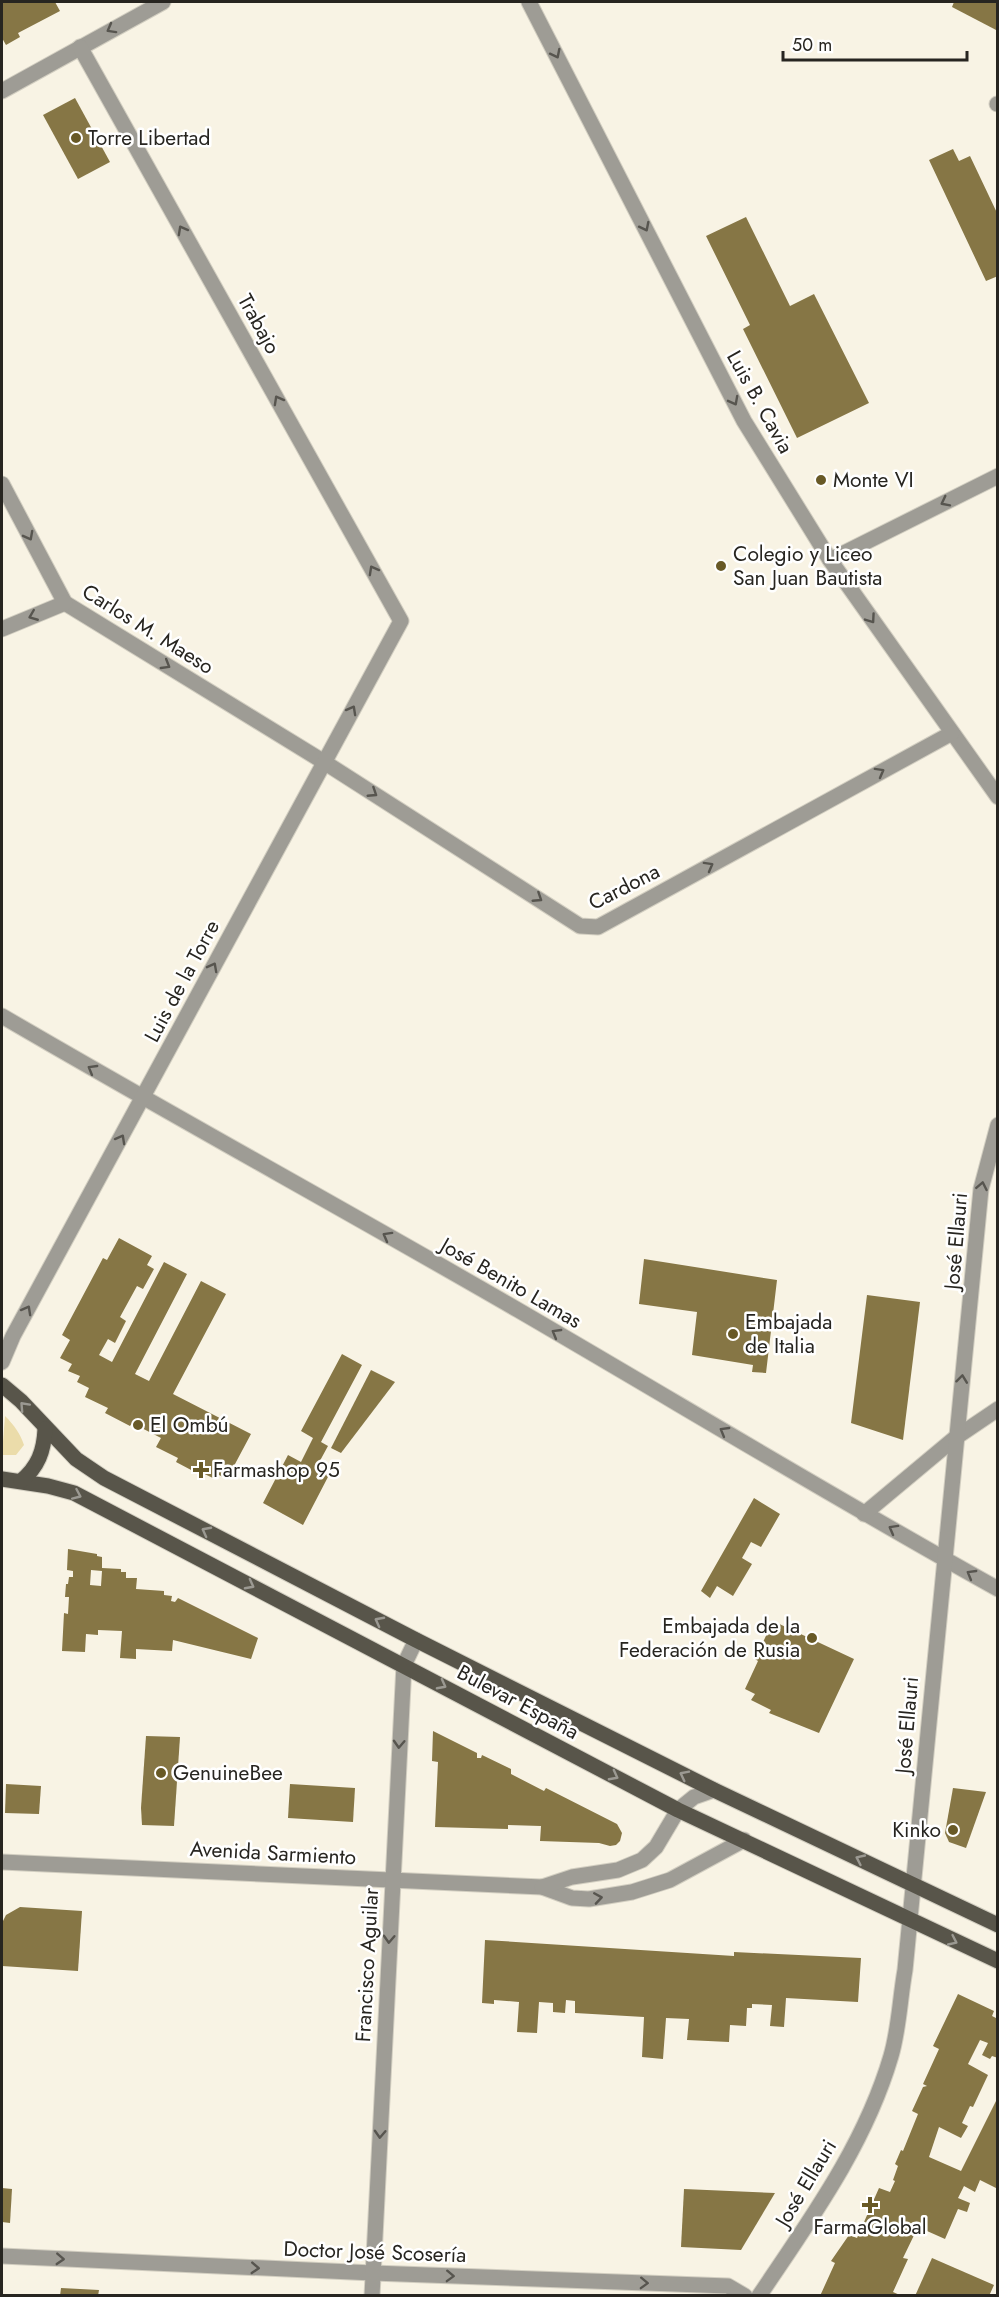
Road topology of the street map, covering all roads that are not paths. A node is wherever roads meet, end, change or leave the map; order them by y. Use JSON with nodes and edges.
{"nodes":[{"id":1,"x":163,"y":2,"type":"edge"},
{"id":2,"x":529,"y":2,"type":"edge"},
{"id":3,"x":80,"y":47,"type":"junction"},
{"id":4,"x":2,"y":91,"type":"edge"},
{"id":5,"x":998,"y":476,"type":"edge"},
{"id":6,"x":2,"y":484,"type":"edge"},
{"id":7,"x":830,"y":560,"type":"junction"},
{"id":8,"x":65,"y":603,"type":"junction"},
{"id":9,"x":401,"y":621,"type":"joint"},
{"id":10,"x":2,"y":629,"type":"edge"},
{"id":11,"x":952,"y":733,"type":"junction"},
{"id":12,"x":324,"y":762,"type":"junction"},
{"id":13,"x":998,"y":797,"type":"edge"},
{"id":14,"x":2,"y":1016,"type":"edge"},
{"id":15,"x":143,"y":1099,"type":"junction"},
{"id":16,"x":998,"y":1125,"type":"edge"},
{"id":17,"x":2,"y":1362,"type":"edge"},
{"id":18,"x":2,"y":1385,"type":"edge"},
{"id":19,"x":998,"y":1409,"type":"edge"},
{"id":20,"x":45,"y":1429,"type":"junction"},
{"id":21,"x":955,"y":1438,"type":"junction"},
{"id":22,"x":2,"y":1479,"type":"edge"},
{"id":23,"x":21,"y":1481,"type":"junction"},
{"id":24,"x":864,"y":1514,"type":"junction"},
{"id":25,"x":944,"y":1558,"type":"junction"},
{"id":26,"x":998,"y":1589,"type":"edge"},
{"id":27,"x":416,"y":1640,"type":"junction"},
{"id":28,"x":404,"y":1665,"type":"junction"},
{"id":29,"x":714,"y":1790,"type":"junction"},
{"id":30,"x":678,"y":1810,"type":"junction"},
{"id":31,"x":744,"y":1840,"type":"junction"},
{"id":32,"x":2,"y":1862,"type":"edge"},
{"id":33,"x":392,"y":1879,"type":"junction"},
{"id":34,"x":913,"y":1884,"type":"junction"},
{"id":35,"x":542,"y":1887,"type":"junction"},
{"id":36,"x":909,"y":1921,"type":"junction"},
{"id":37,"x":998,"y":1925,"type":"edge"},
{"id":38,"x":998,"y":1961,"type":"edge"},
{"id":39,"x":2,"y":2256,"type":"edge"},
{"id":40,"x":373,"y":2273,"type":"junction"},
{"id":41,"x":372,"y":2295,"type":"edge"},
{"id":42,"x":746,"y":2295,"type":"edge"},
{"id":43,"x":759,"y":2295,"type":"edge"}],
"edges":[{"from":1,"to":3,"type":"street","one_way":true},
{"from":2,"to":7,"type":"street","name":"Luis B. Cavia","one_way":true},
{"from":3,"to":4,"type":"street"},
{"from":9,"to":3,"type":"street","name":"Trabajo","one_way":true},
{"from":5,"to":7,"type":"street","one_way":true},
{"from":6,"to":8,"type":"street","name":"Carlos M. Maeso","one_way":true},
{"from":7,"to":11,"type":"street","name":"Luis B. Cavia","one_way":true},
{"from":8,"to":10,"type":"street","one_way":true},
{"from":8,"to":12,"type":"street","name":"Carlos M. Maeso","one_way":true},
{"from":12,"to":9,"type":"street","name":"Luis de la Torre","one_way":true},
{"from":12,"to":11,"type":"street","name":"Cardona","one_way":true},
{"from":11,"to":13,"type":"street","name":"Luis B. Cavia"},
{"from":15,"to":12,"type":"street","name":"Luis de la Torre","one_way":true},
{"from":15,"to":14,"type":"street","name":"José Benito Lamas","one_way":true},
{"from":17,"to":15,"type":"street","name":"Luis de la Torre","one_way":true},
{"from":24,"to":15,"type":"street","name":"José Benito Lamas","one_way":true},
{"from":21,"to":16,"type":"street","name":"José Ellauri","one_way":true},
{"from":20,"to":18,"type":"main road","name":"Bulevar España","one_way":true},
{"from":19,"to":21,"type":"street"},
{"from":20,"to":23,"type":"main road"},
{"from":27,"to":20,"type":"main road","name":"Bulevar España","one_way":true},
{"from":21,"to":24,"type":"street"},
{"from":21,"to":25,"type":"street","name":"José Ellauri"},
{"from":22,"to":23,"type":"main road","name":"Bulevar España"},
{"from":23,"to":28,"type":"main road","name":"Bulevar España","one_way":true},
{"from":25,"to":24,"type":"street","name":"José Benito Lamas","one_way":true},
{"from":26,"to":25,"type":"street","name":"José Benito Lamas","one_way":true},
{"from":25,"to":34,"type":"street","name":"José Ellauri"},
{"from":27,"to":28,"type":"street","name":"Francisco Aguilar"},
{"from":29,"to":27,"type":"main road","name":"Bulevar España","one_way":true},
{"from":28,"to":30,"type":"main road","name":"Bulevar España","one_way":true},
{"from":28,"to":33,"type":"street","name":"Francisco Aguilar","one_way":true},
{"from":29,"to":30,"type":"street","name":"Avenida Sarmiento"},
{"from":34,"to":29,"type":"main road","name":"Bulevar España","one_way":true},
{"from":30,"to":31,"type":"main road","name":"Bulevar España"},
{"from":30,"to":35,"type":"street","name":"Avenida Sarmiento"},
{"from":35,"to":31,"type":"street","name":"Avenida Sarmiento","one_way":true},
{"from":31,"to":36,"type":"main road","name":"Bulevar España"},
{"from":32,"to":33,"type":"street","name":"Avenida Sarmiento"},
{"from":33,"to":35,"type":"street","name":"Avenida Sarmiento"},
{"from":33,"to":40,"type":"street","name":"Francisco Aguilar","one_way":true},
{"from":34,"to":36,"type":"street","name":"José Ellauri"},
{"from":34,"to":37,"type":"main road","name":"Bulevar España"},
{"from":36,"to":38,"type":"main road","name":"Bulevar España","one_way":true},
{"from":36,"to":43,"type":"street","name":"José Ellauri"},
{"from":39,"to":40,"type":"street","name":"Doctor José Scosería","one_way":true},
{"from":40,"to":41,"type":"street","name":"Francisco Aguilar"},
{"from":40,"to":42,"type":"street","name":"Doctor José Scosería","one_way":true}]}
